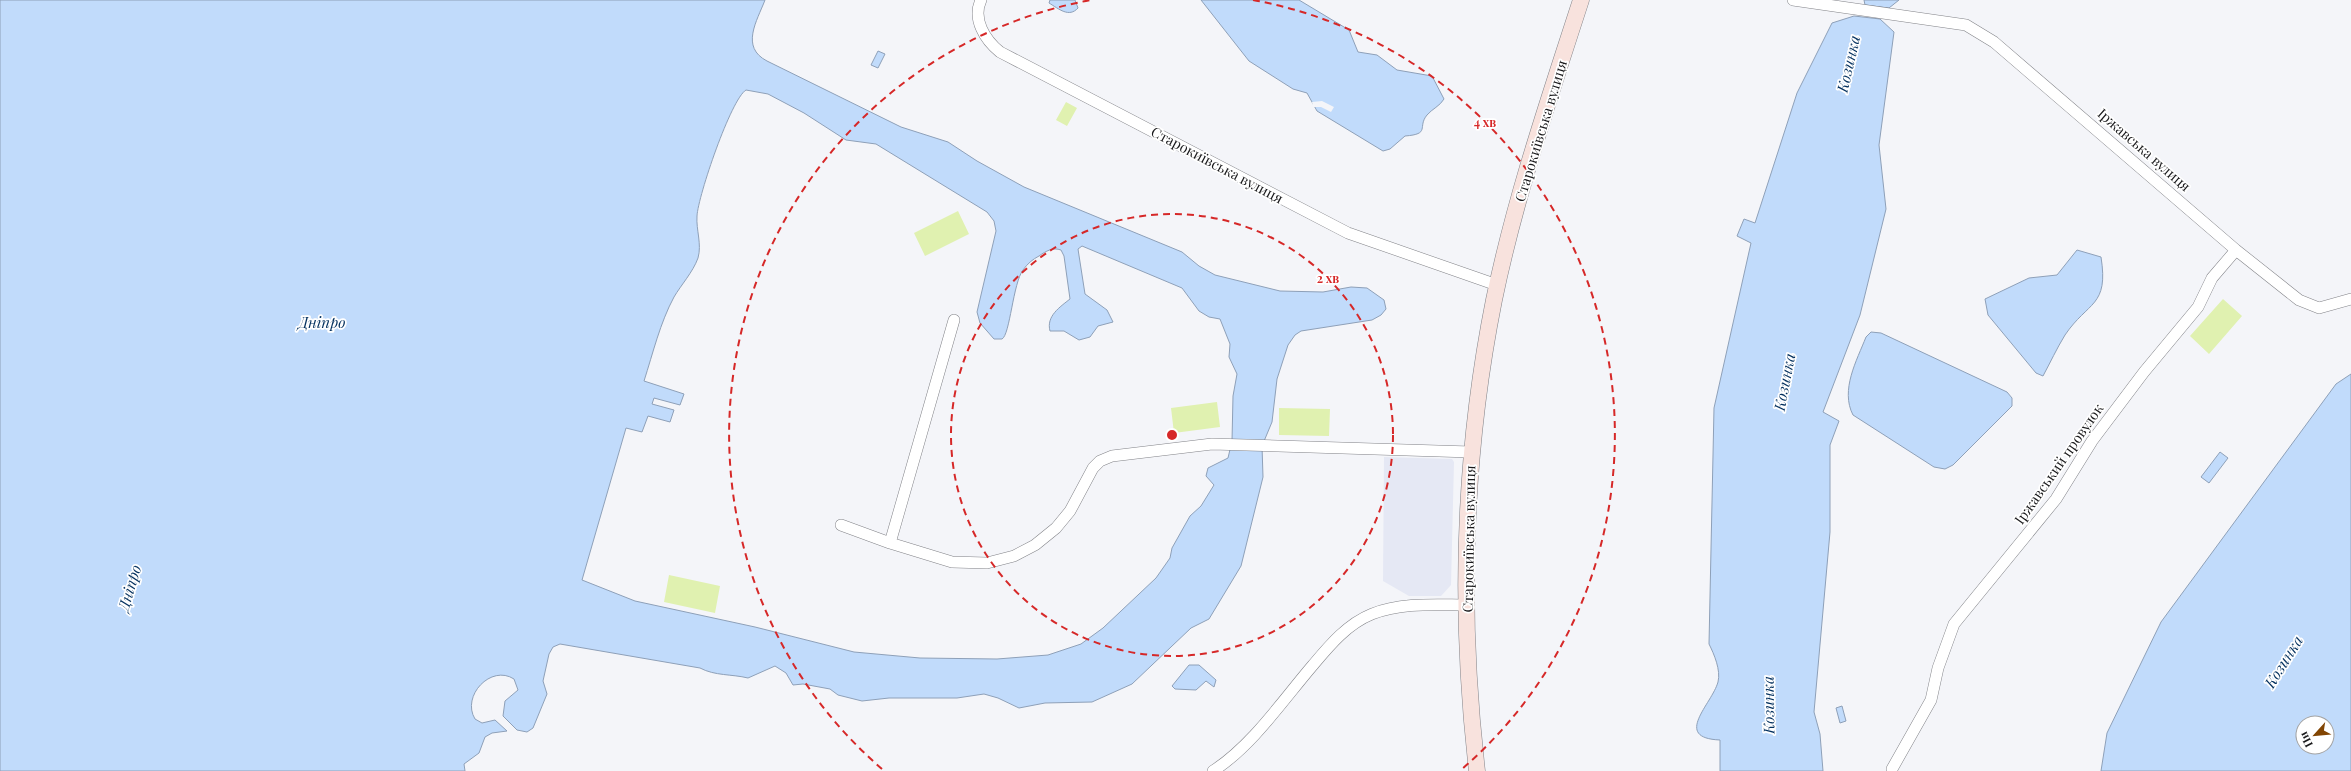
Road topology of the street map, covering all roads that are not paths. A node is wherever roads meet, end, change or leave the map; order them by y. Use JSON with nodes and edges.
{"nodes":[{"id":1,"x":981,"y":0,"type":"edge"},
{"id":2,"x":1581,"y":0,"type":"edge"},
{"id":3,"x":1793,"y":0,"type":"edge"},
{"id":4,"x":2236,"y":250,"type":"junction"},
{"id":5,"x":1497,"y":285,"type":"junction"},
{"id":6,"x":2351,"y":300,"type":"edge"},
{"id":7,"x":954,"y":320,"type":"dead end"},
{"id":8,"x":1471,"y":452,"type":"junction"},
{"id":9,"x":841,"y":525,"type":"dead end"},
{"id":10,"x":890,"y":543,"type":"junction"},
{"id":11,"x":1468,"y":605,"type":"junction"},
{"id":12,"x":1892,"y":769,"type":"dead end"},
{"id":13,"x":1213,"y":771,"type":"edge"},
{"id":14,"x":1477,"y":771,"type":"edge"}],
"edges":[{"from":1,"to":5,"type":"street","name":"Старокиївська вулиця"},
{"from":2,"to":5,"type":"street","name":"Старокиївська вулиця"},
{"from":3,"to":4,"type":"street","name":"Іржавська вулиця"},
{"from":4,"to":6,"type":"street","name":"Іржавська вулиця"},
{"from":4,"to":12,"type":"street","name":"Іржавський провулок"},
{"from":5,"to":8,"type":"street","name":"Старокиївська вулиця"},
{"from":7,"to":10,"type":"street"},
{"from":8,"to":10,"type":"street"},
{"from":8,"to":11,"type":"street","name":"Старокиївська вулиця"},
{"from":9,"to":10,"type":"street"},
{"from":11,"to":13,"type":"street"},
{"from":11,"to":14,"type":"street","name":"Старокиївська вулиця"}]}
